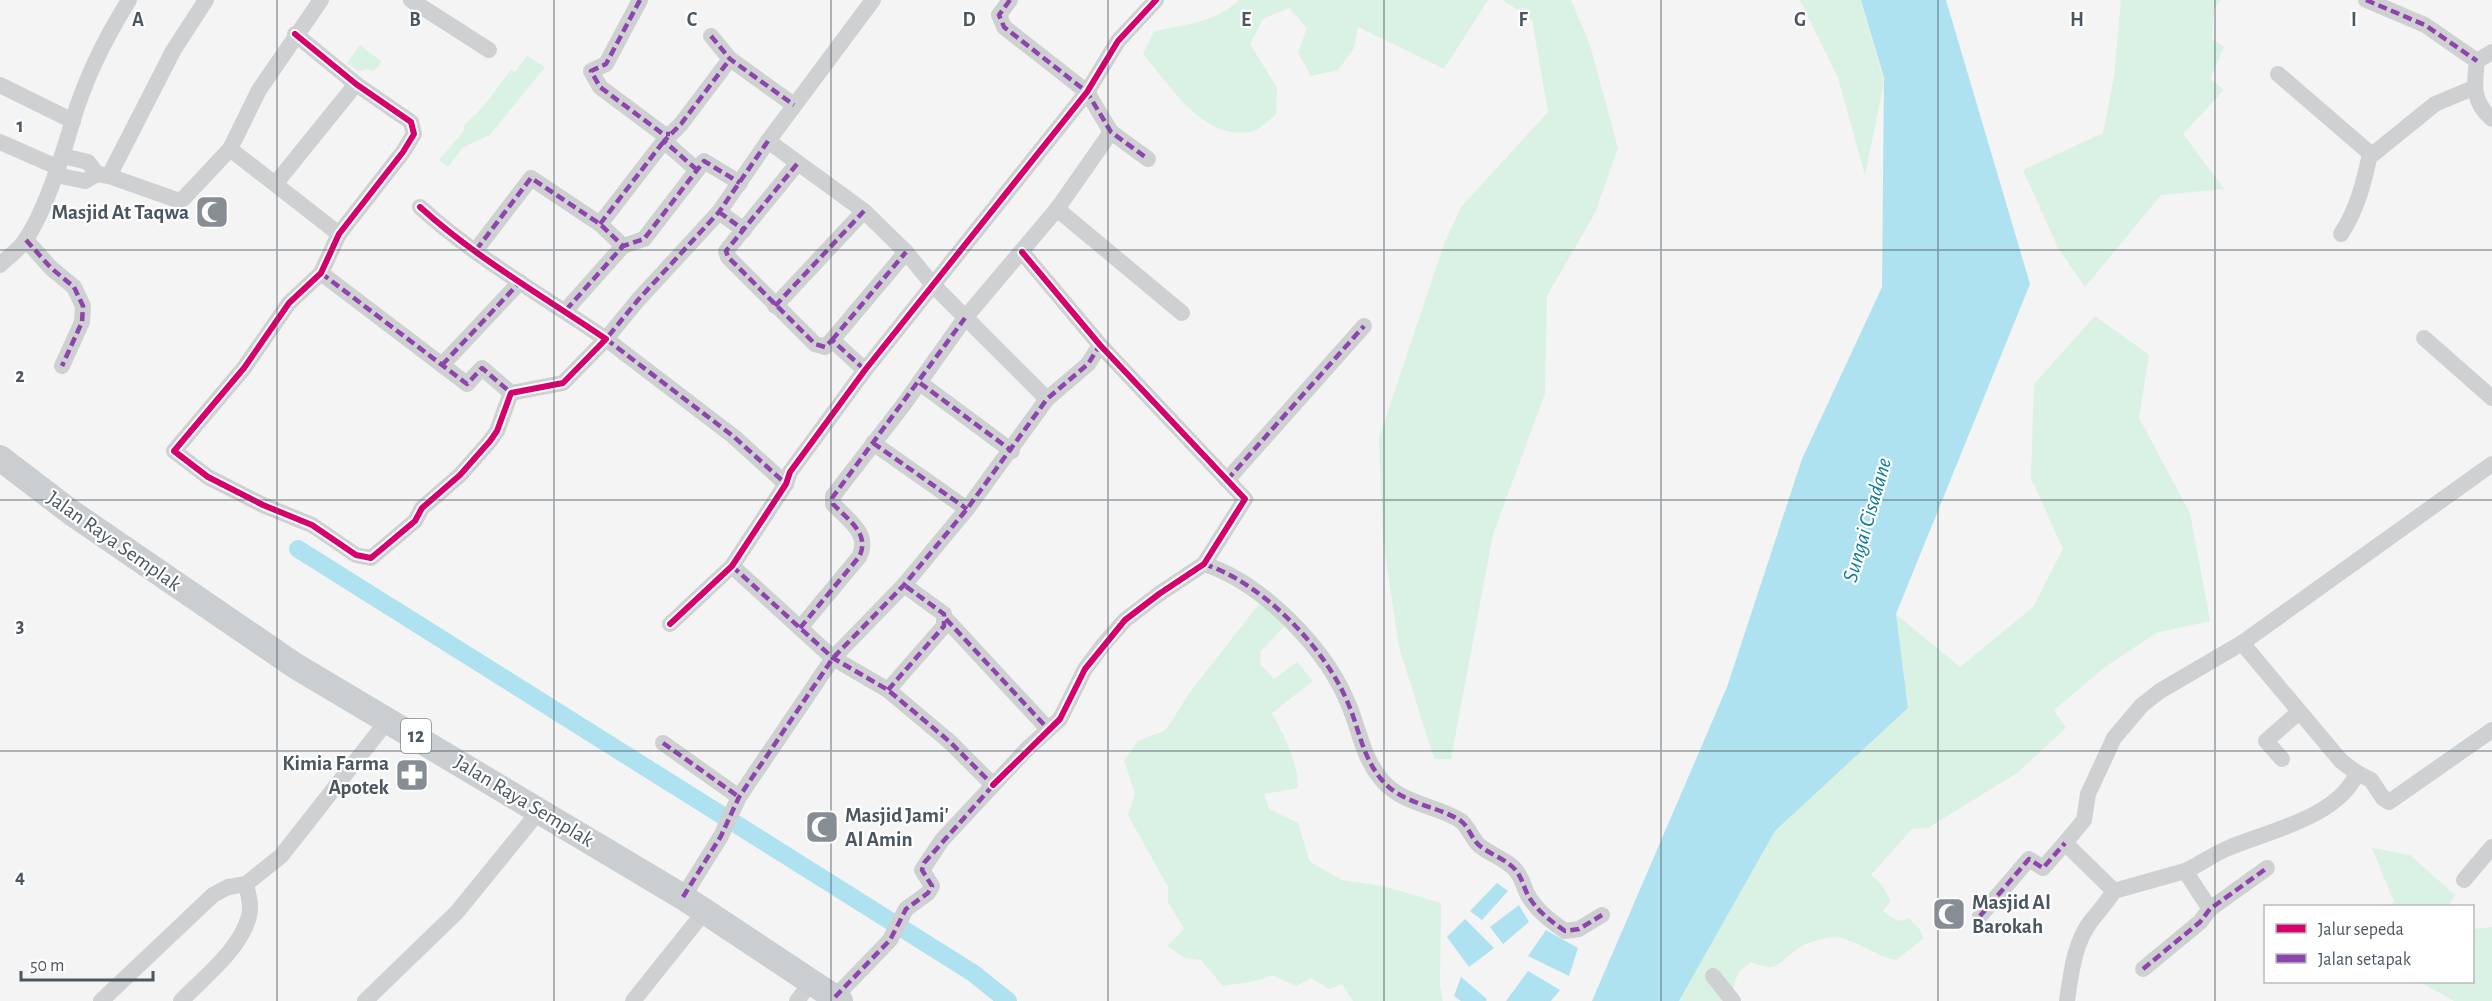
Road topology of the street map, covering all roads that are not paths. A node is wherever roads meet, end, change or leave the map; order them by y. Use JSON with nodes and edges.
{"nodes":[{"id":1,"x":129,"y":0,"type":"edge"},
{"id":2,"x":206,"y":0,"type":"edge"},
{"id":3,"x":321,"y":0,"type":"edge"},
{"id":4,"x":411,"y":0,"type":"edge"},
{"id":5,"x":640,"y":0,"type":"edge"},
{"id":6,"x":873,"y":0,"type":"edge"},
{"id":7,"x":1010,"y":0,"type":"edge"},
{"id":8,"x":1156,"y":0,"type":"edge"},
{"id":9,"x":2366,"y":0,"type":"edge"},
{"id":10,"x":296,"y":34,"type":"junction"},
{"id":11,"x":711,"y":36,"type":"dead end"},
{"id":12,"x":489,"y":50,"type":"dead end"},
{"id":13,"x":2492,"y":52,"type":"edge"},
{"id":14,"x":730,"y":59,"type":"junction"},
{"id":15,"x":2477,"y":61,"type":"junction"},
{"id":16,"x":2278,"y":74,"type":"dead end"},
{"id":17,"x":356,"y":84,"type":"junction"},
{"id":18,"x":0,"y":85,"type":"edge"},
{"id":19,"x":2473,"y":88,"type":"junction"},
{"id":20,"x":1087,"y":92,"type":"junction"},
{"id":21,"x":794,"y":105,"type":"junction"},
{"id":22,"x":2492,"y":118,"type":"edge"},
{"id":23,"x":73,"y":120,"type":"junction"},
{"id":24,"x":1111,"y":132,"type":"junction"},
{"id":25,"x":667,"y":138,"type":"junction"},
{"id":26,"x":768,"y":141,"type":"junction"},
{"id":27,"x":0,"y":142,"type":"edge"},
{"id":28,"x":230,"y":149,"type":"junction"},
{"id":29,"x":2370,"y":154,"type":"junction"},
{"id":30,"x":1148,"y":159,"type":"dead end"},
{"id":31,"x":797,"y":164,"type":"junction"},
{"id":32,"x":58,"y":166,"type":"junction"},
{"id":33,"x":697,"y":170,"type":"junction"},
{"id":34,"x":103,"y":175,"type":"junction"},
{"id":35,"x":276,"y":183,"type":"junction"},
{"id":36,"x":740,"y":183,"type":"junction"},
{"id":37,"x":420,"y":207,"type":"dead end"},
{"id":38,"x":1057,"y":209,"type":"junction"},
{"id":39,"x":864,"y":211,"type":"junction"},
{"id":40,"x":719,"y":212,"type":"junction"},
{"id":41,"x":600,"y":224,"type":"junction"},
{"id":42,"x":744,"y":230,"type":"junction"},
{"id":43,"x":339,"y":234,"type":"junction"},
{"id":44,"x":2341,"y":234,"type":"dead end"},
{"id":45,"x":26,"y":240,"type":"junction"},
{"id":46,"x":623,"y":246,"type":"junction"},
{"id":47,"x":476,"y":250,"type":"junction"},
{"id":48,"x":906,"y":252,"type":"junction"},
{"id":49,"x":1022,"y":252,"type":"junction"},
{"id":50,"x":0,"y":265,"type":"edge"},
{"id":51,"x":321,"y":273,"type":"junction"},
{"id":52,"x":520,"y":282,"type":"junction"},
{"id":53,"x":933,"y":285,"type":"junction"},
{"id":54,"x":775,"y":306,"type":"junction"},
{"id":55,"x":566,"y":310,"type":"junction"},
{"id":56,"x":1182,"y":313,"type":"dead end"},
{"id":57,"x":965,"y":318,"type":"junction"},
{"id":58,"x":1364,"y":326,"type":"dead end"},
{"id":59,"x":2424,"y":338,"type":"dead end"},
{"id":60,"x":606,"y":339,"type":"junction"},
{"id":61,"x":832,"y":340,"type":"junction"},
{"id":62,"x":1100,"y":345,"type":"junction"},
{"id":63,"x":442,"y":365,"type":"junction"},
{"id":64,"x":62,"y":366,"type":"dead end"},
{"id":65,"x":865,"y":370,"type":"junction"},
{"id":66,"x":920,"y":383,"type":"junction"},
{"id":67,"x":511,"y":393,"type":"junction"},
{"id":68,"x":2492,"y":398,"type":"edge"},
{"id":69,"x":1047,"y":399,"type":"junction"},
{"id":70,"x":873,"y":443,"type":"junction"},
{"id":71,"x":1012,"y":451,"type":"junction"},
{"id":72,"x":0,"y":458,"type":"edge"},
{"id":73,"x":2492,"y":464,"type":"edge"},
{"id":74,"x":1227,"y":480,"type":"junction"},
{"id":75,"x":786,"y":484,"type":"junction"},
{"id":76,"x":967,"y":509,"type":"junction"},
{"id":77,"x":1204,"y":564,"type":"junction"},
{"id":78,"x":732,"y":566,"type":"junction"},
{"id":79,"x":904,"y":585,"type":"junction"},
{"id":80,"x":946,"y":619,"type":"junction"},
{"id":81,"x":670,"y":624,"type":"dead end"},
{"id":82,"x":800,"y":628,"type":"junction"},
{"id":83,"x":2242,"y":643,"type":"junction"},
{"id":84,"x":833,"y":658,"type":"junction"},
{"id":85,"x":888,"y":690,"type":"junction"},
{"id":86,"x":2299,"y":712,"type":"junction"},
{"id":87,"x":388,"y":720,"type":"junction"},
{"id":88,"x":1048,"y":729,"type":"junction"},
{"id":89,"x":2492,"y":730,"type":"edge"},
{"id":90,"x":663,"y":743,"type":"dead end"},
{"id":91,"x":2282,"y":759,"type":"dead end"},
{"id":92,"x":2356,"y":774,"type":"junction"},
{"id":93,"x":993,"y":785,"type":"junction"},
{"id":94,"x":738,"y":799,"type":"junction"},
{"id":95,"x":540,"y":810,"type":"junction"},
{"id":96,"x":2065,"y":843,"type":"junction"},
{"id":97,"x":2491,"y":850,"type":"edge"},
{"id":98,"x":2268,"y":868,"type":"dead end"},
{"id":99,"x":2185,"y":871,"type":"junction"},
{"id":100,"x":2464,"y":880,"type":"dead end"},
{"id":101,"x":246,"y":884,"type":"junction"},
{"id":102,"x":2114,"y":891,"type":"junction"},
{"id":103,"x":683,"y":897,"type":"junction"},
{"id":104,"x":2210,"y":909,"type":"junction"},
{"id":105,"x":705,"y":910,"type":"junction"},
{"id":106,"x":1602,"y":915,"type":"dead end"},
{"id":107,"x":1980,"y":916,"type":"dead end"},
{"id":108,"x":2143,"y":969,"type":"dead end"},
{"id":109,"x":1713,"y":976,"type":"dead end"},
{"id":110,"x":812,"y":981,"type":"junction"},
{"id":111,"x":838,"y":999,"type":"edge"},
{"id":112,"x":102,"y":1001,"type":"edge"},
{"id":113,"x":181,"y":1001,"type":"edge"},
{"id":114,"x":365,"y":1001,"type":"edge"},
{"id":115,"x":633,"y":1001,"type":"edge"},
{"id":116,"x":797,"y":1001,"type":"edge"},
{"id":117,"x":1733,"y":1001,"type":"edge"},
{"id":118,"x":2067,"y":1001,"type":"edge"}],
"edges":[{"from":1,"to":23,"type":"street"},
{"from":2,"to":34,"type":"street"},
{"from":3,"to":10,"type":"street"},
{"from":4,"to":12,"type":"street"},
{"from":5,"to":25,"type":"street"},
{"from":6,"to":21,"type":"street"},
{"from":7,"to":20,"type":"street"},
{"from":8,"to":20,"type":"street"},
{"from":9,"to":15,"type":"street"},
{"from":10,"to":17,"type":"street"},
{"from":10,"to":28,"type":"street"},
{"from":11,"to":14,"type":"street"},
{"from":13,"to":15,"type":"street"},
{"from":14,"to":21,"type":"street"},
{"from":14,"to":25,"type":"street"},
{"from":15,"to":19,"type":"street"},
{"from":16,"to":29,"type":"street"},
{"from":17,"to":35,"type":"street"},
{"from":17,"to":43,"type":"street"},
{"from":18,"to":23,"type":"street"},
{"from":19,"to":22,"type":"street"},
{"from":19,"to":29,"type":"street"},
{"from":20,"to":24,"type":"street"},
{"from":20,"to":53,"type":"street"},
{"from":21,"to":26,"type":"street"},
{"from":23,"to":32,"type":"street"},
{"from":24,"to":30,"type":"street"},
{"from":24,"to":38,"type":"street"},
{"from":25,"to":33,"type":"street"},
{"from":25,"to":41,"type":"street"},
{"from":26,"to":31,"type":"street"},
{"from":26,"to":36,"type":"street"},
{"from":27,"to":32,"type":"street"},
{"from":28,"to":34,"type":"street"},
{"from":28,"to":35,"type":"street"},
{"from":29,"to":44,"type":"street"},
{"from":31,"to":39,"type":"street"},
{"from":31,"to":42,"type":"street"},
{"from":32,"to":34,"type":"street"},
{"from":32,"to":45,"type":"street"},
{"from":33,"to":36,"type":"street"},
{"from":33,"to":46,"type":"street"},
{"from":35,"to":43,"type":"street"},
{"from":36,"to":40,"type":"street"},
{"from":37,"to":47,"type":"street"},
{"from":38,"to":49,"type":"street"},
{"from":38,"to":56,"type":"street"},
{"from":39,"to":48,"type":"street"},
{"from":39,"to":54,"type":"street"},
{"from":40,"to":42,"type":"street"},
{"from":40,"to":60,"type":"street"},
{"from":41,"to":46,"type":"street"},
{"from":41,"to":47,"type":"street"},
{"from":42,"to":54,"type":"street"},
{"from":43,"to":51,"type":"street"},
{"from":45,"to":50,"type":"street"},
{"from":45,"to":64,"type":"street"},
{"from":46,"to":55,"type":"street"},
{"from":47,"to":52,"type":"street"},
{"from":48,"to":53,"type":"street"},
{"from":48,"to":61,"type":"street"},
{"from":49,"to":57,"type":"street"},
{"from":49,"to":62,"type":"street"},
{"from":51,"to":63,"type":"street"},
{"from":51,"to":67,"type":"street"},
{"from":52,"to":55,"type":"street"},
{"from":52,"to":63,"type":"street"},
{"from":53,"to":57,"type":"street"},
{"from":53,"to":65,"type":"street"},
{"from":54,"to":61,"type":"street"},
{"from":55,"to":60,"type":"street"},
{"from":57,"to":66,"type":"street"},
{"from":57,"to":69,"type":"street"},
{"from":58,"to":74,"type":"street"},
{"from":59,"to":68,"type":"street"},
{"from":60,"to":67,"type":"street"},
{"from":60,"to":75,"type":"street"},
{"from":61,"to":65,"type":"street"},
{"from":62,"to":69,"type":"street"},
{"from":62,"to":74,"type":"street"},
{"from":63,"to":67,"type":"street"},
{"from":65,"to":75,"type":"street"},
{"from":66,"to":70,"type":"street"},
{"from":66,"to":71,"type":"street"},
{"from":69,"to":71,"type":"street"},
{"from":70,"to":76,"type":"street"},
{"from":70,"to":82,"type":"street"},
{"from":71,"to":76,"type":"street"},
{"from":72,"to":87,"type":"main road","name":"Jalan Raya Semplak","number":"12"},
{"from":73,"to":83,"type":"street"},
{"from":74,"to":77,"type":"street"},
{"from":75,"to":78,"type":"street"},
{"from":76,"to":79,"type":"street"},
{"from":77,"to":88,"type":"street"},
{"from":77,"to":106,"type":"street"},
{"from":78,"to":81,"type":"street"},
{"from":78,"to":82,"type":"street"},
{"from":79,"to":80,"type":"street"},
{"from":79,"to":84,"type":"street"},
{"from":80,"to":85,"type":"street"},
{"from":80,"to":88,"type":"street"},
{"from":82,"to":84,"type":"street"},
{"from":83,"to":86,"type":"street"},
{"from":83,"to":96,"type":"street"},
{"from":84,"to":85,"type":"street"},
{"from":84,"to":94,"type":"street"},
{"from":85,"to":93,"type":"street"},
{"from":86,"to":91,"type":"street"},
{"from":86,"to":92,"type":"street"},
{"from":87,"to":95,"type":"main road","name":"Jalan Raya Semplak","number":"12"},
{"from":87,"to":101,"type":"street"},
{"from":88,"to":93,"type":"street"},
{"from":89,"to":92,"type":"street"},
{"from":90,"to":94,"type":"street"},
{"from":92,"to":99,"type":"street"},
{"from":93,"to":111,"type":"street"},
{"from":94,"to":103,"type":"street"},
{"from":95,"to":103,"type":"main road","name":"Jalan Raya Semplak","number":"12"},
{"from":95,"to":114,"type":"street"},
{"from":96,"to":102,"type":"street"},
{"from":96,"to":107,"type":"street"},
{"from":97,"to":100,"type":"street"},
{"from":98,"to":104,"type":"street"},
{"from":99,"to":102,"type":"street"},
{"from":99,"to":104,"type":"street"},
{"from":101,"to":112,"type":"street"},
{"from":101,"to":113,"type":"street"},
{"from":102,"to":118,"type":"street"},
{"from":103,"to":105,"type":"main road","name":"Jalan Raya Semplak","number":"12"},
{"from":104,"to":108,"type":"street"},
{"from":105,"to":110,"type":"main road","name":"Jalan Raya Semplak","number":"12"},
{"from":105,"to":115,"type":"street"},
{"from":109,"to":117,"type":"street"},
{"from":110,"to":111,"type":"main road","name":"Jalan Raya Semplak","number":"12"},
{"from":110,"to":116,"type":"street"}]}
